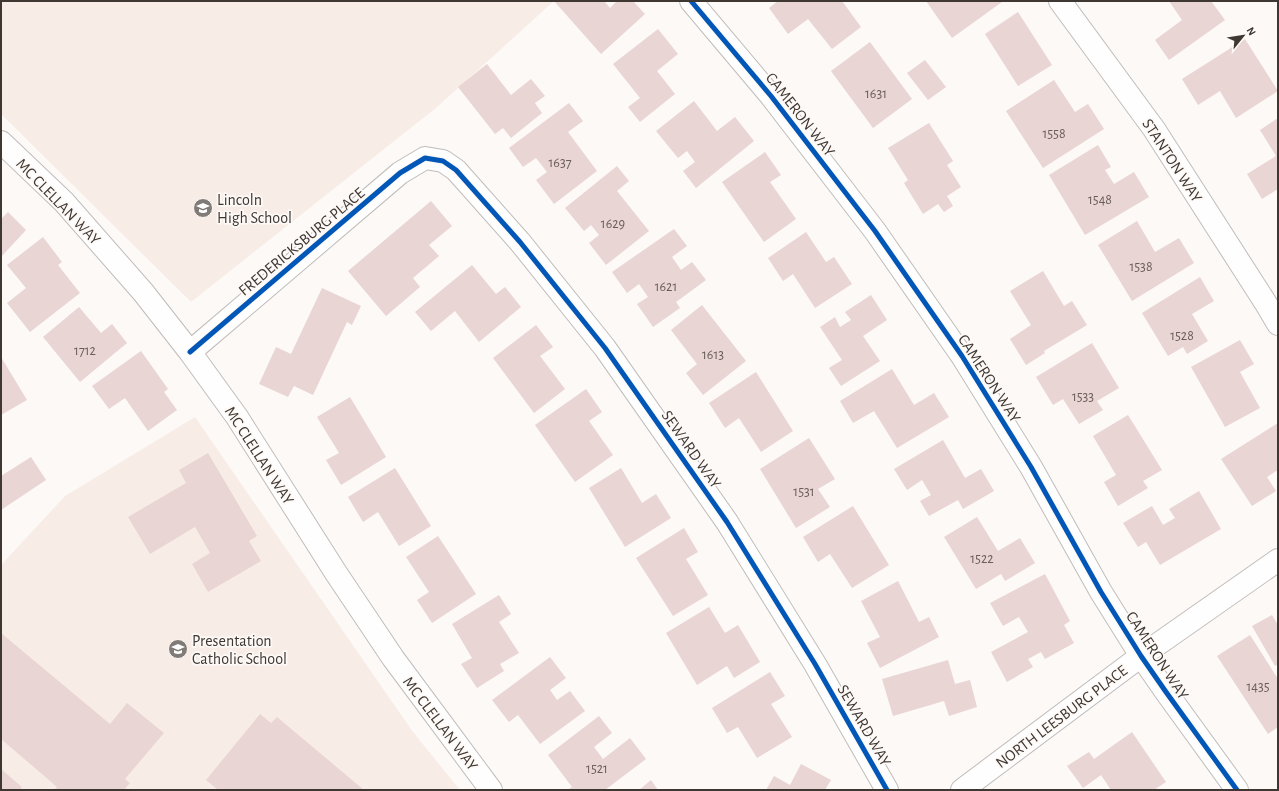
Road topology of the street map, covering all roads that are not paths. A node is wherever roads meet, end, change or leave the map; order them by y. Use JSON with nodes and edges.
{"nodes":[{"id":1,"x":691,"y":1,"type":"edge"},
{"id":2,"x":1060,"y":1,"type":"edge"},
{"id":3,"x":1,"y":142,"type":"edge"},
{"id":4,"x":433,"y":159,"type":"joint"},
{"id":5,"x":1278,"y":324,"type":"edge"},
{"id":6,"x":190,"y":352,"type":"junction"},
{"id":7,"x":1278,"y":560,"type":"edge"},
{"id":8,"x":1141,"y":656,"type":"junction"},
{"id":9,"x":491,"y":790,"type":"edge"},
{"id":10,"x":887,"y":790,"type":"edge"},
{"id":11,"x":962,"y":790,"type":"edge"},
{"id":12,"x":1237,"y":790,"type":"edge"}],
"edges":[{"from":1,"to":8,"type":"street","name":"CAMERON WAY"},
{"from":2,"to":5,"type":"street","name":"STANTON WAY"},
{"from":3,"to":6,"type":"street","name":"MC CLELLAN WAY"},
{"from":4,"to":6,"type":"street","name":"FREDERICKSBURG PLACE"},
{"from":4,"to":10,"type":"street","name":"SEWARD WAY"},
{"from":6,"to":9,"type":"street","name":"MC CLELLAN WAY"},
{"from":7,"to":8,"type":"street","name":"NORTH LEESBURG PLACE"},
{"from":8,"to":11,"type":"street","name":"NORTH LEESBURG PLACE"},
{"from":8,"to":12,"type":"street","name":"CAMERON WAY"}]}
